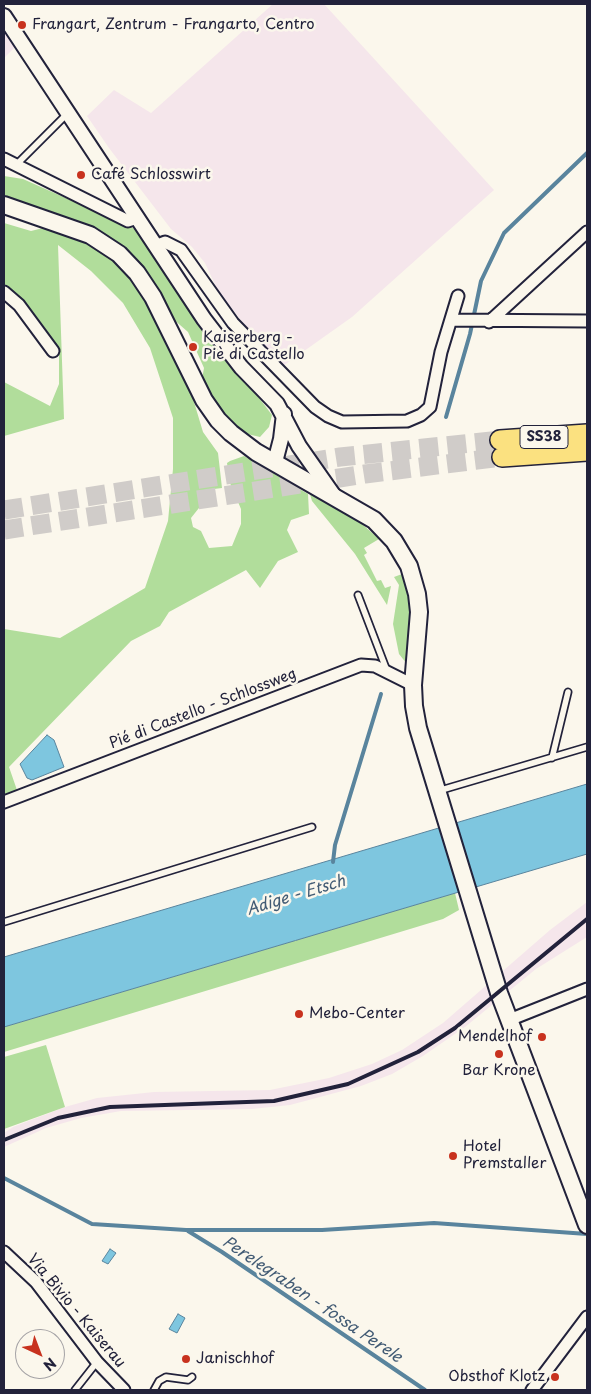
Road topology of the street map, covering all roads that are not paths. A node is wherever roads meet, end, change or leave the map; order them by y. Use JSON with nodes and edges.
{"nodes":[{"id":1,"x":4,"y":16,"type":"edge"},
{"id":2,"x":68,"y":113,"type":"junction"},
{"id":3,"x":4,"y":159,"type":"edge"},
{"id":4,"x":16,"y":165,"type":"junction"},
{"id":5,"x":4,"y":205,"type":"edge"},
{"id":6,"x":137,"y":218,"type":"junction"},
{"id":7,"x":587,"y":232,"type":"edge"},
{"id":8,"x":155,"y":246,"type":"junction"},
{"id":9,"x":4,"y":292,"type":"edge"},
{"id":10,"x":458,"y":296,"type":"dead end"},
{"id":11,"x":458,"y":320,"type":"junction"},
{"id":12,"x":485,"y":322,"type":"junction"},
{"id":13,"x":587,"y":322,"type":"edge"},
{"id":14,"x":53,"y":351,"type":"dead end"},
{"id":15,"x":284,"y":414,"type":"junction"},
{"id":16,"x":587,"y":434,"type":"edge"},
{"id":17,"x":281,"y":439,"type":"junction"},
{"id":18,"x":299,"y":446,"type":"junction"},
{"id":19,"x":587,"y":451,"type":"edge"},
{"id":20,"x":256,"y":452,"type":"junction"},
{"id":21,"x":275,"y":462,"type":"junction"},
{"id":22,"x":289,"y":471,"type":"junction"},
{"id":23,"x":334,"y":496,"type":"junction"},
{"id":24,"x":358,"y":595,"type":"dead end"},
{"id":25,"x":387,"y":671,"type":"junction"},
{"id":26,"x":413,"y":685,"type":"junction"},
{"id":27,"x":568,"y":692,"type":"dead end"},
{"id":28,"x":587,"y":748,"type":"edge"},
{"id":29,"x":552,"y":758,"type":"junction"},
{"id":30,"x":438,"y":790,"type":"junction"},
{"id":31,"x":4,"y":802,"type":"edge"},
{"id":32,"x":312,"y":827,"type":"dead end"},
{"id":33,"x":4,"y":922,"type":"edge"},
{"id":34,"x":587,"y":989,"type":"edge"},
{"id":35,"x":508,"y":1020,"type":"junction"},
{"id":36,"x":587,"y":1224,"type":"edge"},
{"id":37,"x":4,"y":1252,"type":"edge"},
{"id":38,"x":587,"y":1317,"type":"edge"},
{"id":39,"x":97,"y":1362,"type":"junction"},
{"id":40,"x":192,"y":1377,"type":"dead end"},
{"id":41,"x":74,"y":1390,"type":"edge"},
{"id":42,"x":124,"y":1390,"type":"edge"},
{"id":43,"x":154,"y":1390,"type":"edge"},
{"id":44,"x":532,"y":1390,"type":"edge"}],
"edges":[{"from":1,"to":2,"type":"street"},
{"from":2,"to":4,"type":"lane"},
{"from":2,"to":6,"type":"street"},
{"from":3,"to":4,"type":"street"},
{"from":4,"to":6,"type":"street"},
{"from":5,"to":20,"type":"main road"},
{"from":6,"to":8,"type":"street"},
{"from":7,"to":12,"type":"street"},
{"from":8,"to":11,"type":"street"},
{"from":8,"to":15,"type":"street"},
{"from":9,"to":14,"type":"street"},
{"from":10,"to":11,"type":"street"},
{"from":11,"to":12,"type":"street"},
{"from":12,"to":13,"type":"street"},
{"from":15,"to":17,"type":"street"},
{"from":15,"to":18,"type":"street"},
{"from":16,"to":19,"type":"highway","number":"SS38"},
{"from":17,"to":20,"type":"street"},
{"from":17,"to":21,"type":"street"},
{"from":18,"to":22,"type":"street"},
{"from":18,"to":23,"type":"street"},
{"from":20,"to":21,"type":"main road"},
{"from":21,"to":22,"type":"main road"},
{"from":22,"to":23,"type":"main road"},
{"from":23,"to":26,"type":"main road"},
{"from":24,"to":25,"type":"lane"},
{"from":25,"to":26,"type":"street","name":"Pié di Castello - Schlossweg"},
{"from":25,"to":31,"type":"street","name":"Pié di Castello - Schlossweg"},
{"from":26,"to":30,"type":"main road"},
{"from":27,"to":29,"type":"lane"},
{"from":28,"to":29,"type":"lane"},
{"from":29,"to":30,"type":"lane"},
{"from":30,"to":35,"type":"main road"},
{"from":32,"to":33,"type":"lane"},
{"from":34,"to":35,"type":"street"},
{"from":35,"to":36,"type":"main road"},
{"from":37,"to":39,"type":"street","name":"Via Bivio - Kaiserau"},
{"from":38,"to":44,"type":"street"},
{"from":39,"to":41,"type":"lane"},
{"from":39,"to":42,"type":"street","name":"Via Bivio - Kaiserau"},
{"from":40,"to":43,"type":"lane"}]}
